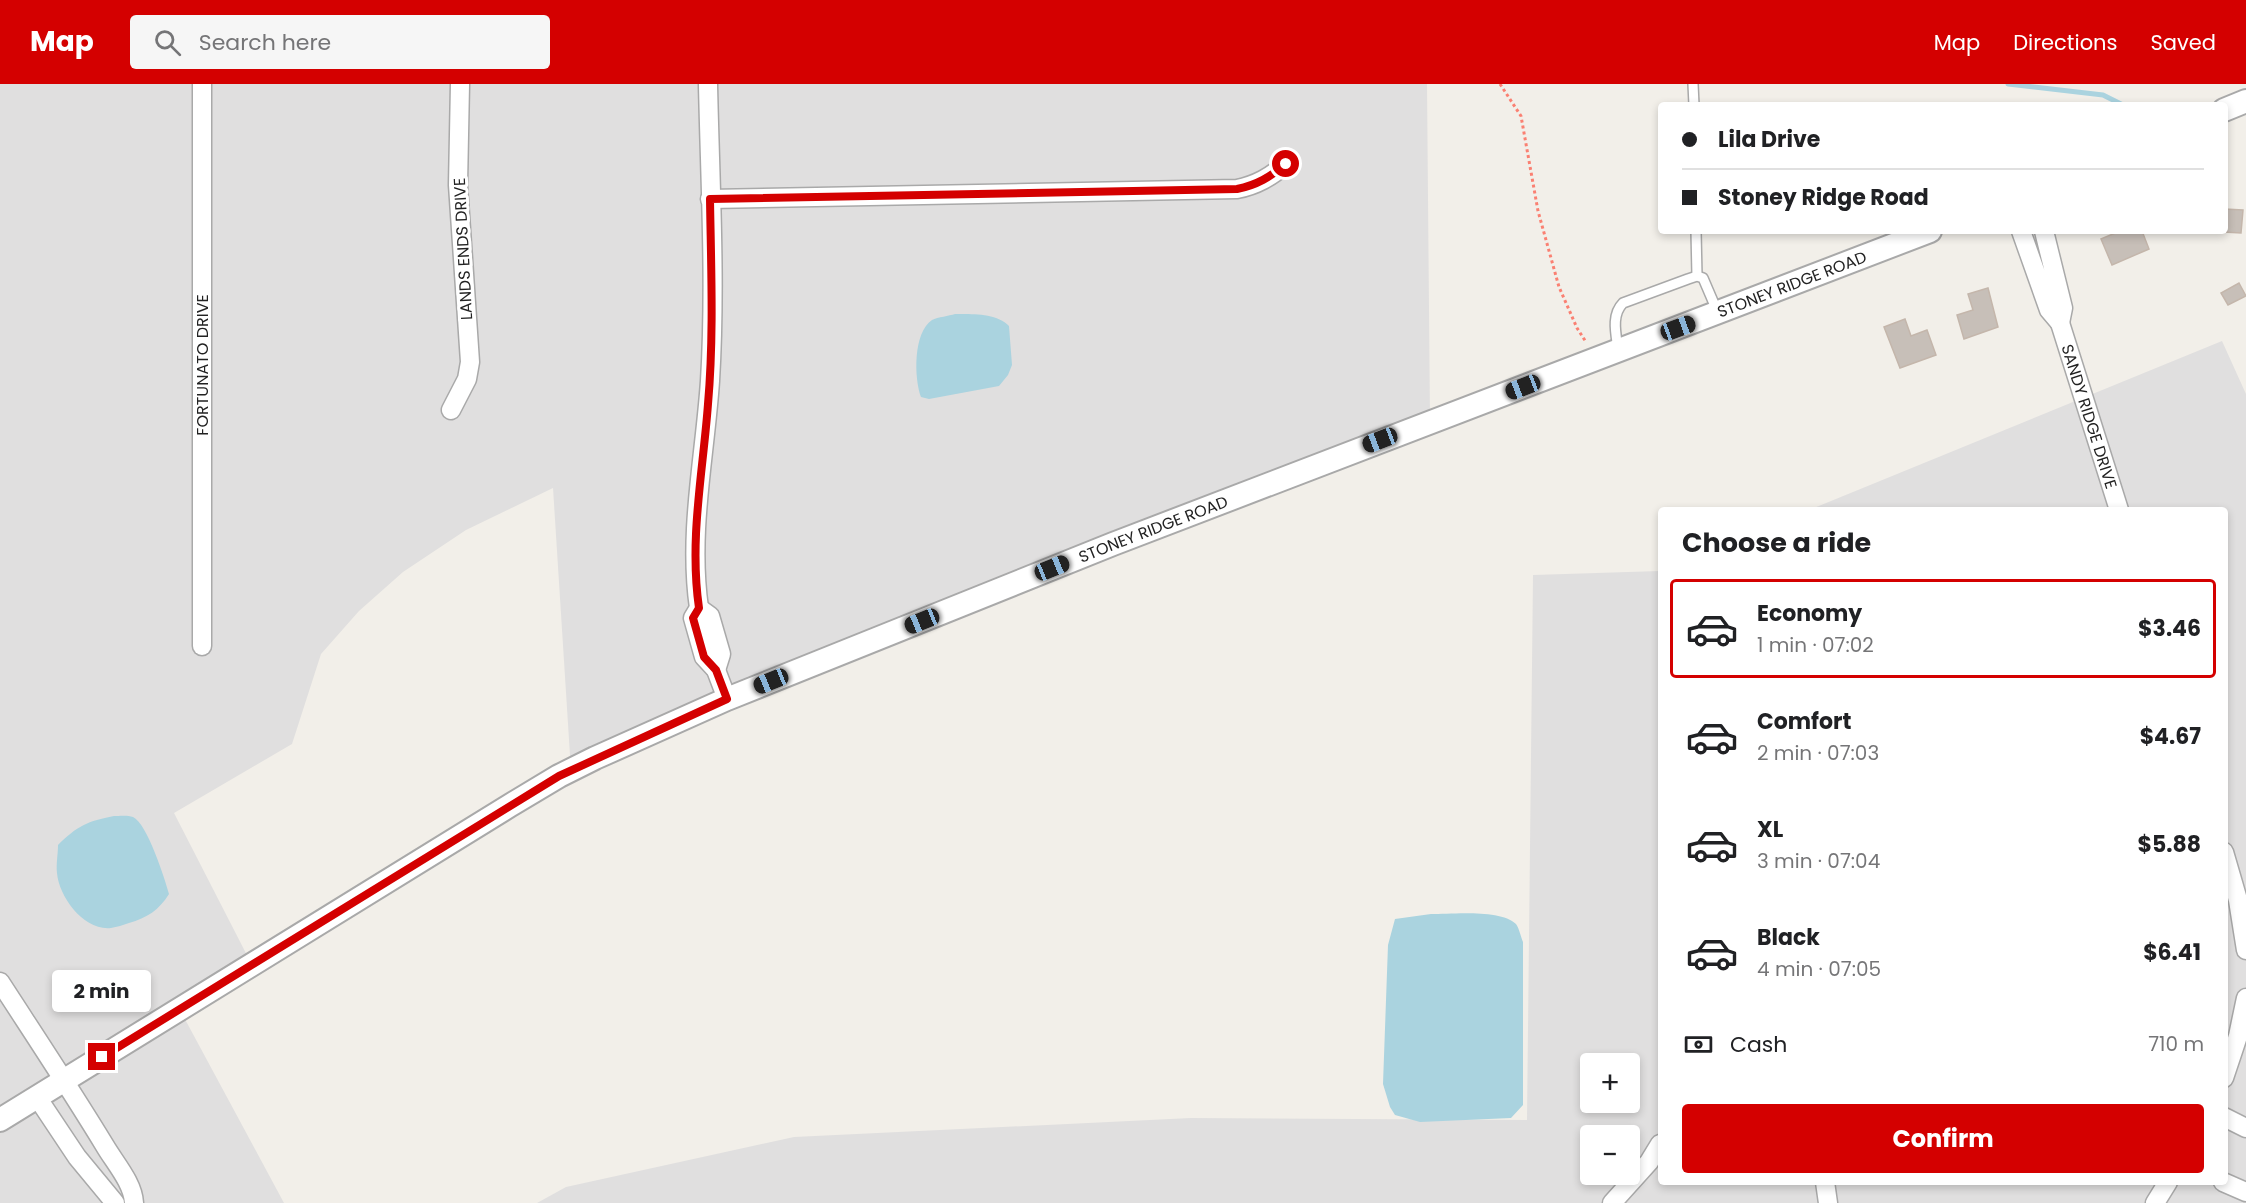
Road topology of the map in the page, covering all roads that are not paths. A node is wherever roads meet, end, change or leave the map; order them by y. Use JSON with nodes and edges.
{"nodes":[{"id":1,"x":202,"y":84,"type":"edge"},
{"id":2,"x":460,"y":84,"type":"edge"},
{"id":3,"x":708,"y":84,"type":"edge"},
{"id":4,"x":1693,"y":84,"type":"edge"},
{"id":5,"x":2246,"y":101,"type":"edge"},
{"id":6,"x":1694,"y":102,"type":"edge"},
{"id":7,"x":2228,"y":108,"type":"edge"},
{"id":8,"x":1286,"y":164,"type":"dead end"},
{"id":9,"x":710,"y":199,"type":"junction"},
{"id":10,"x":1696,"y":234,"type":"edge"},
{"id":11,"x":1922,"y":234,"type":"edge"},
{"id":12,"x":2022,"y":234,"type":"edge"},
{"id":13,"x":2045,"y":234,"type":"edge"},
{"id":14,"x":1697,"y":276,"type":"junction"},
{"id":15,"x":1718,"y":313,"type":"junction"},
{"id":16,"x":2060,"y":323,"type":"junction"},
{"id":17,"x":1607,"y":355,"type":"junction"},
{"id":18,"x":452,"y":410,"type":"dead end"},
{"id":19,"x":2118,"y":507,"type":"edge"},
{"id":20,"x":202,"y":646,"type":"dead end"},
{"id":21,"x":727,"y":699,"type":"junction"},
{"id":22,"x":2228,"y":865,"type":"edge"},
{"id":23,"x":2246,"y":950,"type":"edge"},
{"id":24,"x":0,"y":982,"type":"edge"},
{"id":25,"x":2246,"y":998,"type":"edge"},
{"id":26,"x":2228,"y":1066,"type":"edge"},
{"id":27,"x":63,"y":1081,"type":"junction"},
{"id":28,"x":37,"y":1097,"type":"junction"},
{"id":29,"x":0,"y":1120,"type":"edge"},
{"id":30,"x":2228,"y":1120,"type":"edge"},
{"id":31,"x":2246,"y":1128,"type":"edge"},
{"id":32,"x":1658,"y":1147,"type":"edge"},
{"id":33,"x":2228,"y":1184,"type":"edge"},
{"id":34,"x":1825,"y":1185,"type":"edge"},
{"id":35,"x":2166,"y":1185,"type":"edge"},
{"id":36,"x":2246,"y":1192,"type":"edge"},
{"id":37,"x":115,"y":1203,"type":"edge"},
{"id":38,"x":134,"y":1203,"type":"edge"},
{"id":39,"x":1612,"y":1203,"type":"edge"},
{"id":40,"x":1828,"y":1203,"type":"edge"},
{"id":41,"x":2155,"y":1203,"type":"edge"}],
"edges":[{"from":1,"to":20,"type":"street","name":"FORTUNATO DRIVE"},
{"from":2,"to":18,"type":"street","name":"LANDS ENDS DRIVE"},
{"from":3,"to":9,"type":"street"},
{"from":4,"to":6,"type":"lane"},
{"from":5,"to":7,"type":"street"},
{"from":8,"to":9,"type":"street"},
{"from":9,"to":21,"type":"street"},
{"from":10,"to":14,"type":"lane"},
{"from":11,"to":15,"type":"street","name":"STONEY RIDGE ROAD"},
{"from":12,"to":16,"type":"street","name":"SANDY RIDGE DRIVE"},
{"from":13,"to":16,"type":"street","name":"SANDY RIDGE DRIVE"},
{"from":14,"to":15,"type":"lane"},
{"from":14,"to":17,"type":"lane"},
{"from":15,"to":17,"type":"street","name":"STONEY RIDGE ROAD"},
{"from":16,"to":19,"type":"street","name":"SANDY RIDGE DRIVE"},
{"from":17,"to":21,"type":"street","name":"STONEY RIDGE ROAD"},
{"from":21,"to":27,"type":"street","name":"STONEY RIDGE ROAD"},
{"from":22,"to":23,"type":"street"},
{"from":24,"to":27,"type":"street"},
{"from":25,"to":26,"type":"street"},
{"from":27,"to":28,"type":"street","name":"STONEY RIDGE ROAD"},
{"from":27,"to":38,"type":"street"},
{"from":28,"to":29,"type":"street","name":"STONEY RIDGE ROAD"},
{"from":28,"to":37,"type":"street"},
{"from":30,"to":31,"type":"street"},
{"from":32,"to":39,"type":"street"},
{"from":33,"to":36,"type":"street"},
{"from":34,"to":40,"type":"street"},
{"from":35,"to":41,"type":"street"}]}
